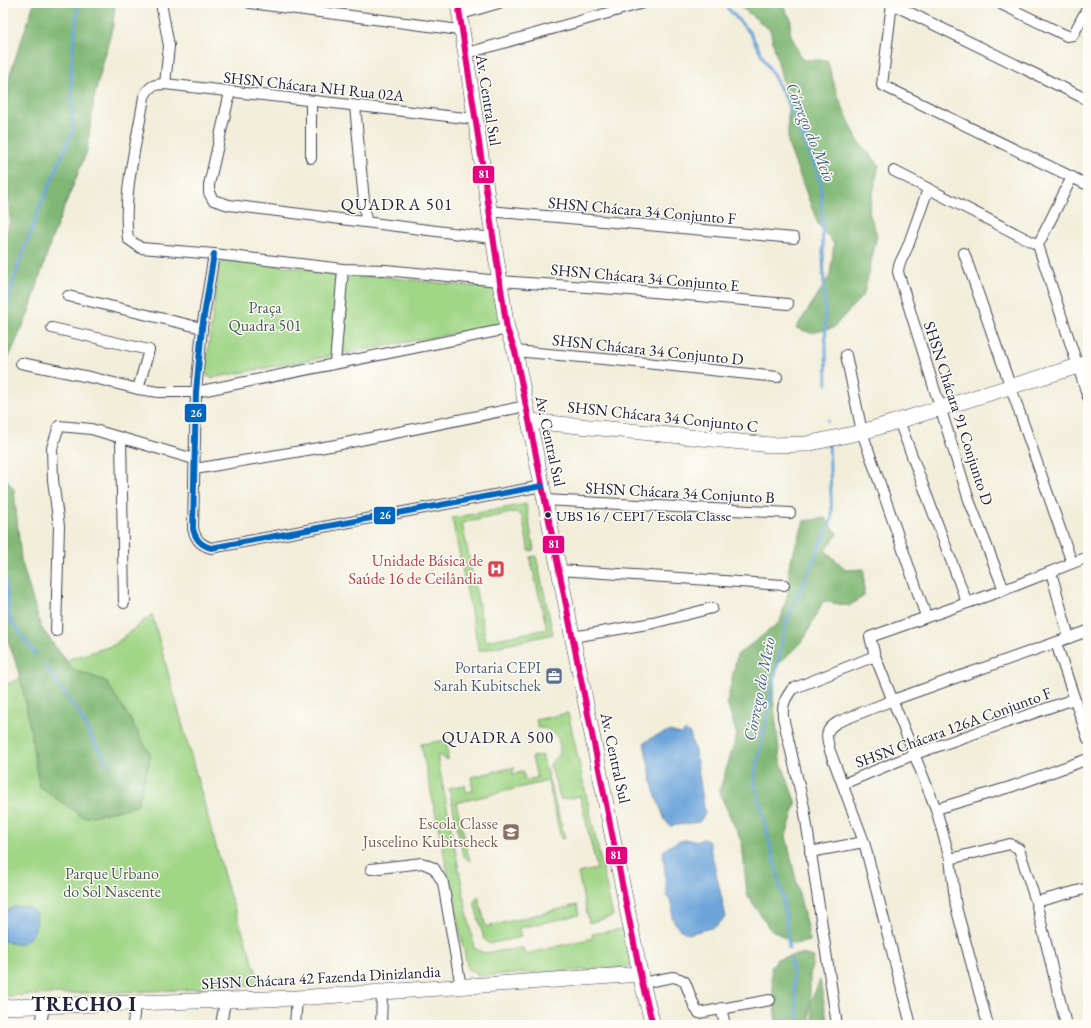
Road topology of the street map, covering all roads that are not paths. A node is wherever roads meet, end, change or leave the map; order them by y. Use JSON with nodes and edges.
{"nodes":[{"id":1,"x":161,"y":3,"type":"edge"},
{"id":2,"x":250,"y":3,"type":"edge"},
{"id":3,"x":499,"y":3,"type":"edge"},
{"id":4,"x":643,"y":3,"type":"edge"},
{"id":5,"x":999,"y":3,"type":"edge"},
{"id":6,"x":892,"y":4,"type":"edge"},
{"id":7,"x":1088,"y":7,"type":"edge"},
{"id":8,"x":459,"y":16,"type":"edge"},
{"id":9,"x":464,"y":54,"type":"junction"},
{"id":10,"x":165,"y":84,"type":"junction"},
{"id":11,"x":150,"y":87,"type":"joint"},
{"id":12,"x":230,"y":92,"type":"junction"},
{"id":13,"x":1088,"y":100,"type":"edge"},
{"id":14,"x":311,"y":101,"type":"junction"},
{"id":15,"x":355,"y":106,"type":"junction"},
{"id":16,"x":474,"y":119,"type":"junction"},
{"id":17,"x":311,"y":158,"type":"dead end"},
{"id":18,"x":894,"y":172,"type":"dead end"},
{"id":19,"x":1072,"y":177,"type":"junction"},
{"id":20,"x":1088,"y":185,"type":"edge"},
{"id":21,"x":928,"y":190,"type":"junction"},
{"id":22,"x":488,"y":211,"type":"junction"},
{"id":23,"x":366,"y":222,"type":"junction"},
{"id":24,"x":492,"y":238,"type":"junction"},
{"id":25,"x":794,"y":238,"type":"dead end"},
{"id":26,"x":1038,"y":245,"type":"junction"},
{"id":27,"x":964,"y":253,"type":"dead end"},
{"id":28,"x":214,"y":254,"type":"junction"},
{"id":29,"x":343,"y":269,"type":"junction"},
{"id":30,"x":500,"y":281,"type":"junction"},
{"id":31,"x":68,"y":296,"type":"dead end"},
{"id":32,"x":788,"y":304,"type":"dead end"},
{"id":33,"x":52,"y":328,"type":"dead end"},
{"id":34,"x":202,"y":328,"type":"junction"},
{"id":35,"x":506,"y":329,"type":"junction"},
{"id":36,"x":515,"y":351,"type":"junction"},
{"id":37,"x":846,"y":355,"type":"dead end"},
{"id":38,"x":21,"y":363,"type":"dead end"},
{"id":39,"x":334,"y":363,"type":"junction"},
{"id":40,"x":1082,"y":365,"type":"edge"},
{"id":41,"x":777,"y":377,"type":"dead end"},
{"id":42,"x":1012,"y":386,"type":"junction"},
{"id":43,"x":138,"y":389,"type":"junction"},
{"id":44,"x":196,"y":392,"type":"junction"},
{"id":45,"x":1088,"y":397,"type":"edge"},
{"id":46,"x":526,"y":406,"type":"junction"},
{"id":47,"x":942,"y":408,"type":"junction"},
{"id":48,"x":529,"y":421,"type":"junction"},
{"id":49,"x":899,"y":421,"type":"junction"},
{"id":50,"x":862,"y":432,"type":"junction"},
{"id":51,"x":121,"y":438,"type":"junction"},
{"id":52,"x":194,"y":464,"type":"junction"},
{"id":53,"x":544,"y":492,"type":"junction"},
{"id":54,"x":790,"y":513,"type":"dead end"},
{"id":55,"x":1088,"y":557,"type":"edge"},
{"id":56,"x":1072,"y":562,"type":"junction"},
{"id":57,"x":559,"y":570,"type":"junction"},
{"id":58,"x":1051,"y":572,"type":"junction"},
{"id":59,"x":784,"y":585,"type":"dead end"},
{"id":60,"x":1004,"y":590,"type":"junction"},
{"id":61,"x":124,"y":603,"type":"dead end"},
{"id":62,"x":967,"y":603,"type":"junction"},
{"id":63,"x":712,"y":608,"type":"dead end"},
{"id":64,"x":926,"y":616,"type":"junction"},
{"id":65,"x":56,"y":631,"type":"dead end"},
{"id":66,"x":1088,"y":631,"type":"edge"},
{"id":67,"x":573,"y":637,"type":"junction"},
{"id":68,"x":1069,"y":638,"type":"junction"},
{"id":69,"x":1056,"y":643,"type":"junction"},
{"id":70,"x":875,"y":656,"type":"junction"},
{"id":71,"x":1074,"y":699,"type":"junction"},
{"id":72,"x":892,"y":700,"type":"junction"},
{"id":73,"x":1088,"y":739,"type":"edge"},
{"id":74,"x":915,"y":754,"type":"junction"},
{"id":75,"x":1088,"y":759,"type":"edge"},
{"id":76,"x":843,"y":784,"type":"junction"},
{"id":77,"x":936,"y":809,"type":"junction"},
{"id":78,"x":864,"y":842,"type":"junction"},
{"id":79,"x":810,"y":852,"type":"junction"},
{"id":80,"x":950,"y":859,"type":"junction"},
{"id":81,"x":371,"y":869,"type":"dead end"},
{"id":82,"x":1088,"y":888,"type":"edge"},
{"id":83,"x":1036,"y":902,"type":"junction"},
{"id":84,"x":642,"y":978,"type":"junction"},
{"id":85,"x":461,"y":987,"type":"junction"},
{"id":86,"x":382,"y":993,"type":"junction"},
{"id":87,"x":296,"y":998,"type":"junction"},
{"id":88,"x":770,"y":1000,"type":"dead end"},
{"id":89,"x":225,"y":1001,"type":"junction"},
{"id":90,"x":135,"y":1003,"type":"junction"},
{"id":91,"x":44,"y":1006,"type":"junction"},
{"id":92,"x":3,"y":1007,"type":"edge"},
{"id":93,"x":721,"y":1008,"type":"junction"},
{"id":94,"x":41,"y":1025,"type":"edge"},
{"id":95,"x":133,"y":1025,"type":"edge"},
{"id":96,"x":221,"y":1025,"type":"edge"},
{"id":97,"x":295,"y":1025,"type":"edge"},
{"id":98,"x":381,"y":1025,"type":"edge"},
{"id":99,"x":653,"y":1025,"type":"edge"},
{"id":100,"x":725,"y":1025,"type":"edge"},
{"id":101,"x":836,"y":1025,"type":"edge"},
{"id":102,"x":911,"y":1025,"type":"edge"},
{"id":103,"x":988,"y":1025,"type":"edge"},
{"id":104,"x":1066,"y":1025,"type":"edge"}],
"edges":[{"from":1,"to":10,"type":"street"},
{"from":2,"to":8,"type":"street"},
{"from":3,"to":8,"type":"street"},
{"from":4,"to":9,"type":"street"},
{"from":5,"to":7,"type":"street"},
{"from":6,"to":13,"type":"street"},
{"from":6,"to":19,"type":"street"},
{"from":8,"to":9,"type":"street","name":"Av. Central Sul"},
{"from":9,"to":16,"type":"street","name":"Av. Central Sul"},
{"from":10,"to":11,"type":"street","name":"SHSN Chácara NH Rua 02A"},
{"from":10,"to":12,"type":"street","name":"SHSN Chácara NH Rua 02A"},
{"from":11,"to":28,"type":"street","name":"SHSN Chácara 34 Conjunto E"},
{"from":12,"to":14,"type":"street","name":"SHSN Chácara NH Rua 02A"},
{"from":12,"to":23,"type":"street"},
{"from":14,"to":15,"type":"street","name":"SHSN Chácara NH Rua 02A"},
{"from":14,"to":17,"type":"street"},
{"from":15,"to":16,"type":"street","name":"SHSN Chácara NH Rua 02A"},
{"from":15,"to":23,"type":"street"},
{"from":16,"to":22,"type":"street","name":"Av. Central Sul"},
{"from":18,"to":21,"type":"street"},
{"from":19,"to":20,"type":"street"},
{"from":19,"to":26,"type":"street"},
{"from":21,"to":26,"type":"street"},
{"from":21,"to":47,"type":"street","name":"SHSN Chácara 91 Conjunto D"},
{"from":22,"to":24,"type":"street","name":"Av. Central Sul"},
{"from":22,"to":25,"type":"street","name":"SHSN Chácara 34 Conjunto F"},
{"from":23,"to":24,"type":"street"},
{"from":24,"to":30,"type":"street","name":"Av. Central Sul"},
{"from":26,"to":40,"type":"street"},
{"from":27,"to":42,"type":"street"},
{"from":28,"to":29,"type":"street","name":"SHSN Chácara 34 Conjunto E"},
{"from":28,"to":34,"type":"street"},
{"from":29,"to":30,"type":"street","name":"SHSN Chácara 34 Conjunto E"},
{"from":29,"to":39,"type":"street"},
{"from":30,"to":32,"type":"street","name":"SHSN Chácara 34 Conjunto E"},
{"from":30,"to":35,"type":"street","name":"Av. Central Sul"},
{"from":31,"to":34,"type":"street"},
{"from":33,"to":43,"type":"street"},
{"from":34,"to":44,"type":"street"},
{"from":35,"to":36,"type":"street","name":"Av. Central Sul"},
{"from":35,"to":39,"type":"street"},
{"from":36,"to":41,"type":"street","name":"SHSN Chácara 34 Conjunto D"},
{"from":36,"to":46,"type":"street","name":"Av. Central Sul"},
{"from":37,"to":50,"type":"street"},
{"from":38,"to":43,"type":"street"},
{"from":39,"to":44,"type":"street"},
{"from":40,"to":42,"type":"street","name":"SHSN Chácara 34 Conjunto C"},
{"from":40,"to":45,"type":"street"},
{"from":42,"to":47,"type":"street","name":"SHSN Chácara 34 Conjunto C"},
{"from":42,"to":56,"type":"street"},
{"from":43,"to":44,"type":"street"},
{"from":44,"to":52,"type":"street"},
{"from":46,"to":48,"type":"street","name":"Av. Central Sul"},
{"from":46,"to":52,"type":"street"},
{"from":47,"to":49,"type":"street","name":"SHSN Chácara 34 Conjunto C"},
{"from":47,"to":60,"type":"street","name":"SHSN Chácara 91 Conjunto D"},
{"from":48,"to":50,"type":"street","name":"SHSN Chácara 34 Conjunto C"},
{"from":48,"to":53,"type":"street","name":"Av. Central Sul"},
{"from":49,"to":50,"type":"street","name":"SHSN Chácara 34 Conjunto C"},
{"from":49,"to":62,"type":"street"},
{"from":50,"to":64,"type":"street"},
{"from":51,"to":52,"type":"street"},
{"from":51,"to":61,"type":"street"},
{"from":51,"to":65,"type":"street"},
{"from":52,"to":53,"type":"street"},
{"from":53,"to":54,"type":"street","name":"SHSN Chácara 34 Conjunto B"},
{"from":53,"to":57,"type":"street","name":"Av. Central Sul"},
{"from":55,"to":56,"type":"street"},
{"from":56,"to":58,"type":"street"},
{"from":57,"to":59,"type":"street"},
{"from":57,"to":67,"type":"street","name":"Av. Central Sul"},
{"from":58,"to":60,"type":"street"},
{"from":58,"to":68,"type":"street"},
{"from":60,"to":62,"type":"street"},
{"from":62,"to":64,"type":"street"},
{"from":63,"to":67,"type":"street"},
{"from":64,"to":70,"type":"street"},
{"from":66,"to":68,"type":"street"},
{"from":67,"to":84,"type":"street","name":"Av. Central Sul"},
{"from":68,"to":69,"type":"street"},
{"from":69,"to":71,"type":"street"},
{"from":69,"to":72,"type":"street"},
{"from":70,"to":72,"type":"street"},
{"from":70,"to":79,"type":"street"},
{"from":71,"to":73,"type":"street"},
{"from":71,"to":74,"type":"street","name":"SHSN Chácara 126A Conjunto F"},
{"from":72,"to":74,"type":"street"},
{"from":72,"to":76,"type":"street"},
{"from":74,"to":76,"type":"street","name":"SHSN Chácara 126A Conjunto F"},
{"from":74,"to":77,"type":"street"},
{"from":75,"to":77,"type":"street"},
{"from":76,"to":78,"type":"street"},
{"from":77,"to":80,"type":"street"},
{"from":78,"to":79,"type":"street"},
{"from":78,"to":102,"type":"street"},
{"from":79,"to":101,"type":"street"},
{"from":80,"to":83,"type":"street"},
{"from":80,"to":103,"type":"street"},
{"from":81,"to":85,"type":"street"},
{"from":82,"to":83,"type":"street"},
{"from":83,"to":104,"type":"street"},
{"from":84,"to":85,"type":"street","name":"SHSN Chácara 42 Fazenda Dinizlandia"},
{"from":84,"to":93,"type":"street"},
{"from":84,"to":99,"type":"street","name":"Av. Central Sul"},
{"from":85,"to":86,"type":"street","name":"SHSN Chácara 42 Fazenda Dinizlandia"},
{"from":86,"to":87,"type":"street","name":"SHSN Chácara 42 Fazenda Dinizlandia"},
{"from":86,"to":98,"type":"street"},
{"from":87,"to":89,"type":"street","name":"SHSN Chácara 42 Fazenda Dinizlandia"},
{"from":87,"to":97,"type":"street"},
{"from":88,"to":93,"type":"street"},
{"from":89,"to":90,"type":"street","name":"SHSN Chácara 42 Fazenda Dinizlandia"},
{"from":89,"to":96,"type":"street"},
{"from":90,"to":91,"type":"street","name":"SHSN Chácara 42 Fazenda Dinizlandia"},
{"from":90,"to":95,"type":"street"},
{"from":91,"to":92,"type":"street","name":"SHSN Chácara 42 Fazenda Dinizlandia"},
{"from":91,"to":94,"type":"street"},
{"from":93,"to":100,"type":"street"}]}
